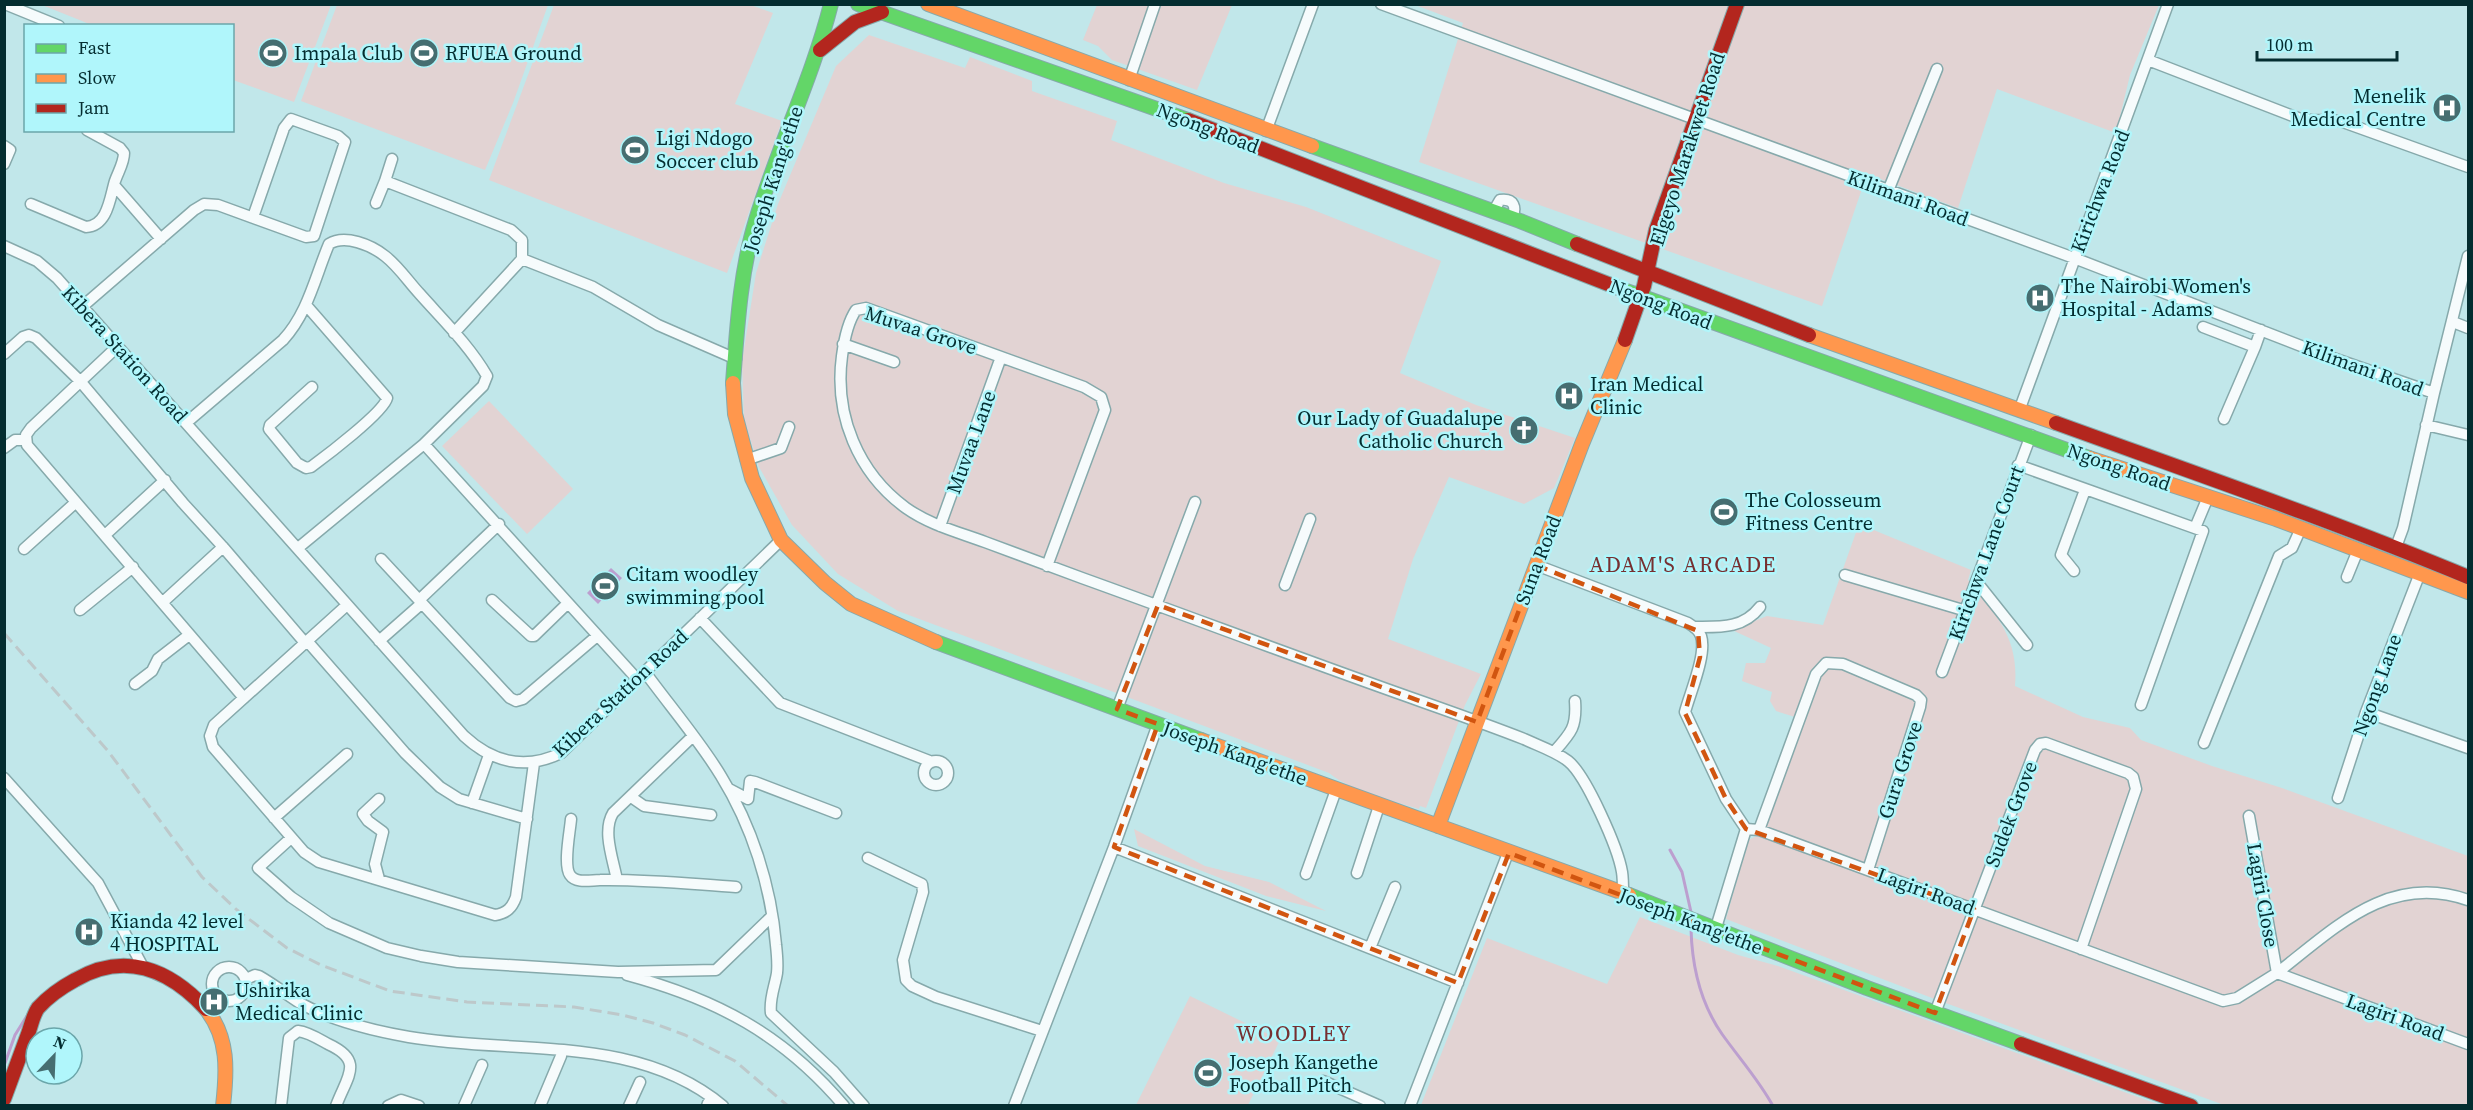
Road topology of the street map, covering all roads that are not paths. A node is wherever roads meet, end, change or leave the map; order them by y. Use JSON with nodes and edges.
{"nodes":[{"id":1,"x":4,"y":4,"type":"edge"},
{"id":2,"x":831,"y":4,"type":"edge"},
{"id":3,"x":858,"y":4,"type":"edge"},
{"id":4,"x":928,"y":4,"type":"edge"},
{"id":5,"x":1155,"y":4,"type":"edge"},
{"id":6,"x":1313,"y":4,"type":"edge"},
{"id":7,"x":1381,"y":4,"type":"edge"},
{"id":8,"x":1737,"y":4,"type":"edge"},
{"id":9,"x":2168,"y":4,"type":"edge"},
{"id":10,"x":883,"y":9,"type":"edge"},
{"id":11,"x":54,"y":24,"type":"edge"},
{"id":12,"x":819,"y":51,"type":"junction"},
{"id":13,"x":2148,"y":60,"type":"junction"},
{"id":14,"x":1937,"y":69,"type":"dead end"},
{"id":15,"x":1129,"y":80,"type":"junction"},
{"id":16,"x":1693,"y":120,"type":"junction"},
{"id":17,"x":1266,"y":131,"type":"junction"},
{"id":18,"x":91,"y":132,"type":"edge"},
{"id":19,"x":4,"y":146,"type":"edge"},
{"id":20,"x":392,"y":159,"type":"dead end"},
{"id":21,"x":4,"y":164,"type":"edge"},
{"id":22,"x":2469,"y":167,"type":"edge"},
{"id":23,"x":385,"y":181,"type":"junction"},
{"id":24,"x":114,"y":185,"type":"junction"},
{"id":25,"x":1888,"y":191,"type":"junction"},
{"id":26,"x":376,"y":203,"type":"dead end"},
{"id":27,"x":31,"y":204,"type":"dead end"},
{"id":28,"x":253,"y":217,"type":"junction"},
{"id":29,"x":161,"y":239,"type":"junction"},
{"id":30,"x":4,"y":246,"type":"edge"},
{"id":31,"x":2469,"y":256,"type":"edge"},
{"id":32,"x":2074,"y":258,"type":"junction"},
{"id":33,"x":522,"y":259,"type":"junction"},
{"id":34,"x":1647,"y":273,"type":"junction"},
{"id":35,"x":1641,"y":295,"type":"junction"},
{"id":36,"x":306,"y":305,"type":"junction"},
{"id":37,"x":83,"y":306,"type":"junction"},
{"id":38,"x":2452,"y":322,"type":"junction"},
{"id":39,"x":2203,"y":327,"type":"dead end"},
{"id":40,"x":2469,"y":328,"type":"edge"},
{"id":41,"x":2261,"y":330,"type":"junction"},
{"id":42,"x":454,"y":333,"type":"junction"},
{"id":43,"x":843,"y":344,"type":"junction"},
{"id":44,"x":118,"y":346,"type":"junction"},
{"id":45,"x":2254,"y":347,"type":"junction"},
{"id":46,"x":4,"y":354,"type":"edge"},
{"id":47,"x":1001,"y":357,"type":"junction"},
{"id":48,"x":736,"y":359,"type":"junction"},
{"id":49,"x":894,"y":362,"type":"dead end"},
{"id":50,"x":80,"y":381,"type":"junction"},
{"id":51,"x":312,"y":387,"type":"dead end"},
{"id":52,"x":2434,"y":393,"type":"junction"},
{"id":53,"x":2019,"y":411,"type":"junction"},
{"id":54,"x":2224,"y":419,"type":"dead end"},
{"id":55,"x":186,"y":423,"type":"junction"},
{"id":56,"x":2426,"y":425,"type":"junction"},
{"id":57,"x":789,"y":427,"type":"dead end"},
{"id":58,"x":2031,"y":435,"type":"junction"},
{"id":59,"x":2469,"y":435,"type":"edge"},
{"id":60,"x":25,"y":440,"type":"junction"},
{"id":61,"x":424,"y":444,"type":"junction"},
{"id":62,"x":4,"y":448,"type":"edge"},
{"id":63,"x":746,"y":460,"type":"junction"},
{"id":64,"x":2018,"y":465,"type":"junction"},
{"id":65,"x":165,"y":480,"type":"junction"},
{"id":66,"x":2085,"y":490,"type":"junction"},
{"id":67,"x":2208,"y":497,"type":"junction"},
{"id":68,"x":1196,"y":502,"type":"dead end"},
{"id":69,"x":75,"y":503,"type":"junction"},
{"id":70,"x":1310,"y":519,"type":"dead end"},
{"id":71,"x":499,"y":524,"type":"junction"},
{"id":72,"x":940,"y":526,"type":"junction"},
{"id":73,"x":2196,"y":528,"type":"junction"},
{"id":74,"x":2301,"y":528,"type":"junction"},
{"id":75,"x":105,"y":535,"type":"junction"},
{"id":76,"x":781,"y":540,"type":"junction"},
{"id":77,"x":223,"y":547,"type":"junction"},
{"id":78,"x":298,"y":548,"type":"junction"},
{"id":79,"x":24,"y":549,"type":"dead end"},
{"id":80,"x":2358,"y":550,"type":"junction"},
{"id":81,"x":2403,"y":550,"type":"junction"},
{"id":82,"x":381,"y":559,"type":"dead end"},
{"id":83,"x":1536,"y":565,"type":"junction"},
{"id":84,"x":1047,"y":566,"type":"junction"},
{"id":85,"x":133,"y":567,"type":"junction"},
{"id":86,"x":2403,"y":567,"type":"junction"},
{"id":87,"x":2074,"y":572,"type":"dead end"},
{"id":88,"x":2420,"y":573,"type":"junction"},
{"id":89,"x":1845,"y":575,"type":"dead end"},
{"id":90,"x":2347,"y":577,"type":"dead end"},
{"id":91,"x":2469,"y":577,"type":"edge"},
{"id":92,"x":1976,"y":581,"type":"junction"},
{"id":93,"x":1286,"y":585,"type":"dead end"},
{"id":94,"x":2469,"y":592,"type":"edge"},
{"id":95,"x":492,"y":600,"type":"dead end"},
{"id":96,"x":163,"y":602,"type":"junction"},
{"id":97,"x":420,"y":602,"type":"junction"},
{"id":98,"x":568,"y":603,"type":"junction"},
{"id":99,"x":347,"y":605,"type":"junction"},
{"id":100,"x":1158,"y":605,"type":"junction"},
{"id":101,"x":1760,"y":607,"type":"dead end"},
{"id":102,"x":80,"y":610,"type":"dead end"},
{"id":103,"x":1964,"y":610,"type":"junction"},
{"id":104,"x":700,"y":618,"type":"junction"},
{"id":105,"x":1694,"y":627,"type":"junction"},
{"id":106,"x":189,"y":635,"type":"junction"},
{"id":107,"x":597,"y":636,"type":"junction"},
{"id":108,"x":379,"y":641,"type":"junction"},
{"id":109,"x":307,"y":643,"type":"junction"},
{"id":110,"x":2027,"y":645,"type":"dead end"},
{"id":111,"x":1942,"y":672,"type":"dead end"},
{"id":112,"x":641,"y":675,"type":"junction"},
{"id":113,"x":135,"y":684,"type":"dead end"},
{"id":114,"x":244,"y":698,"type":"junction"},
{"id":115,"x":1575,"y":700,"type":"dead end"},
{"id":116,"x":2141,"y":705,"type":"dead end"},
{"id":117,"x":1117,"y":709,"type":"junction"},
{"id":118,"x":2366,"y":712,"type":"junction"},
{"id":119,"x":1477,"y":722,"type":"junction"},
{"id":120,"x":1158,"y":724,"type":"junction"},
{"id":121,"x":692,"y":737,"type":"junction"},
{"id":122,"x":2204,"y":743,"type":"dead end"},
{"id":123,"x":2469,"y":748,"type":"edge"},
{"id":124,"x":1554,"y":752,"type":"junction"},
{"id":125,"x":347,"y":754,"type":"dead end"},
{"id":126,"x":489,"y":755,"type":"junction"},
{"id":127,"x":932,"y":762,"type":"dead end"},
{"id":128,"x":534,"y":763,"type":"junction"},
{"id":129,"x":4,"y":778,"type":"edge"},
{"id":130,"x":728,"y":788,"type":"junction"},
{"id":131,"x":1336,"y":790,"type":"junction"},
{"id":132,"x":631,"y":797,"type":"junction"},
{"id":133,"x":2338,"y":798,"type":"dead end"},
{"id":134,"x":379,"y":799,"type":"dead end"},
{"id":135,"x":472,"y":803,"type":"junction"},
{"id":136,"x":1378,"y":806,"type":"junction"},
{"id":137,"x":836,"y":813,"type":"dead end"},
{"id":138,"x":711,"y":814,"type":"dead end"},
{"id":139,"x":2249,"y":816,"type":"dead end"},
{"id":140,"x":274,"y":818,"type":"junction"},
{"id":141,"x":526,"y":819,"type":"junction"},
{"id":142,"x":571,"y":819,"type":"dead end"},
{"id":143,"x":1438,"y":826,"type":"junction"},
{"id":144,"x":1746,"y":829,"type":"junction"},
{"id":145,"x":1759,"y":830,"type":"junction"},
{"id":146,"x":291,"y":838,"type":"junction"},
{"id":147,"x":1114,"y":847,"type":"junction"},
{"id":148,"x":1508,"y":853,"type":"junction"},
{"id":149,"x":868,"y":858,"type":"dead end"},
{"id":150,"x":1868,"y":870,"type":"junction"},
{"id":151,"x":1356,"y":873,"type":"dead end"},
{"id":152,"x":1306,"y":874,"type":"dead end"},
{"id":153,"x":379,"y":879,"type":"junction"},
{"id":154,"x":617,"y":880,"type":"junction"},
{"id":155,"x":736,"y":887,"type":"dead end"},
{"id":156,"x":1395,"y":887,"type":"dead end"},
{"id":157,"x":1623,"y":893,"type":"junction"},
{"id":158,"x":2469,"y":900,"type":"edge"},
{"id":159,"x":1974,"y":909,"type":"junction"},
{"id":160,"x":772,"y":916,"type":"junction"},
{"id":161,"x":1715,"y":931,"type":"junction"},
{"id":162,"x":1370,"y":948,"type":"junction"},
{"id":163,"x":2081,"y":949,"type":"junction"},
{"id":164,"x":143,"y":967,"type":"junction"},
{"id":165,"x":618,"y":972,"type":"junction"},
{"id":166,"x":2277,"y":973,"type":"junction"},
{"id":167,"x":246,"y":980,"type":"junction"},
{"id":168,"x":1458,"y":983,"type":"junction"},
{"id":169,"x":217,"y":996,"type":"junction"},
{"id":170,"x":204,"y":1006,"type":"junction"},
{"id":171,"x":1935,"y":1013,"type":"junction"},
{"id":172,"x":1042,"y":1031,"type":"junction"},
{"id":173,"x":2469,"y":1044,"type":"edge"},
{"id":174,"x":561,"y":1056,"type":"dead end"},
{"id":175,"x":482,"y":1065,"type":"dead end"},
{"id":176,"x":1323,"y":1081,"type":"dead end"},
{"id":177,"x":640,"y":1082,"type":"dead end"},
{"id":178,"x":4,"y":1099,"type":"edge"},
{"id":179,"x":1354,"y":1101,"type":"edge"},
{"id":180,"x":223,"y":1106,"type":"edge"},
{"id":181,"x":281,"y":1106,"type":"edge"},
{"id":182,"x":336,"y":1106,"type":"edge"},
{"id":183,"x":388,"y":1106,"type":"edge"},
{"id":184,"x":419,"y":1106,"type":"edge"},
{"id":185,"x":464,"y":1106,"type":"edge"},
{"id":186,"x":540,"y":1106,"type":"edge"},
{"id":187,"x":629,"y":1106,"type":"edge"},
{"id":188,"x":723,"y":1106,"type":"edge"},
{"id":189,"x":843,"y":1106,"type":"edge"},
{"id":190,"x":864,"y":1106,"type":"edge"},
{"id":191,"x":1014,"y":1106,"type":"edge"},
{"id":192,"x":1380,"y":1106,"type":"edge"},
{"id":193,"x":1410,"y":1106,"type":"edge"},
{"id":194,"x":2191,"y":1106,"type":"edge"}],
"edges":[{"from":1,"to":11,"type":"street"},
{"from":2,"to":12,"type":"main road","name":"Joseph Kang'ethe"},
{"from":3,"to":10,"type":"main road","name":"Ngong Road"},
{"from":4,"to":15,"type":"main road","name":"Ngong Road"},
{"from":5,"to":15,"type":"street"},
{"from":6,"to":17,"type":"street"},
{"from":7,"to":16,"type":"street","name":"Kilimani Road"},
{"from":8,"to":16,"type":"main road","name":"Elgeyo Marakwet Road"},
{"from":9,"to":13,"type":"street","name":"Kirichwa Road"},
{"from":10,"to":12,"type":"main road"},
{"from":10,"to":35,"type":"main road","name":"Ngong Road"},
{"from":12,"to":48,"type":"main road","name":"Joseph Kang'ethe"},
{"from":13,"to":22,"type":"street"},
{"from":13,"to":32,"type":"street","name":"Kirichwa Road"},
{"from":14,"to":25,"type":"street"},
{"from":15,"to":17,"type":"main road","name":"Ngong Road"},
{"from":16,"to":25,"type":"street","name":"Kilimani Road"},
{"from":16,"to":34,"type":"main road","name":"Elgeyo Marakwet Road"},
{"from":17,"to":34,"type":"main road","name":"Ngong Road"},
{"from":18,"to":24,"type":"street"},
{"from":19,"to":21,"type":"street"},
{"from":20,"to":23,"type":"street"},
{"from":23,"to":26,"type":"street"},
{"from":23,"to":33,"type":"street"},
{"from":24,"to":27,"type":"street"},
{"from":24,"to":29,"type":"street"},
{"from":25,"to":32,"type":"street","name":"Kilimani Road"},
{"from":28,"to":28,"type":"street"},
{"from":28,"to":29,"type":"street"},
{"from":29,"to":37,"type":"street"},
{"from":30,"to":37,"type":"street","name":"Kibera Station Road"},
{"from":31,"to":38,"type":"street"},
{"from":32,"to":41,"type":"street","name":"Kilimani Road"},
{"from":32,"to":53,"type":"street","name":"Kirichwa Road"},
{"from":33,"to":42,"type":"street"},
{"from":33,"to":48,"type":"street"},
{"from":34,"to":35,"type":"main road","name":"Elgeyo Marakwet Road"},
{"from":34,"to":53,"type":"main road","name":"Ngong Road"},
{"from":35,"to":58,"type":"main road","name":"Ngong Road"},
{"from":35,"to":83,"type":"main road","name":"Suna Road"},
{"from":36,"to":42,"type":"street"},
{"from":36,"to":51,"type":"street"},
{"from":36,"to":55,"type":"street"},
{"from":37,"to":44,"type":"street","name":"Kibera Station Road"},
{"from":38,"to":40,"type":"street"},
{"from":38,"to":52,"type":"street"},
{"from":39,"to":45,"type":"street"},
{"from":41,"to":45,"type":"street"},
{"from":41,"to":52,"type":"street","name":"Kilimani Road"},
{"from":42,"to":61,"type":"street"},
{"from":43,"to":47,"type":"street","name":"Muvaa Grove"},
{"from":43,"to":49,"type":"street"},
{"from":43,"to":72,"type":"street","name":"Muvaa Grove"},
{"from":44,"to":50,"type":"street"},
{"from":44,"to":55,"type":"street","name":"Kibera Station Road"},
{"from":45,"to":54,"type":"street"},
{"from":46,"to":50,"type":"street"},
{"from":47,"to":72,"type":"street","name":"Muvaa Lane"},
{"from":47,"to":84,"type":"street","name":"Muvaa Grove"},
{"from":48,"to":63,"type":"main road","name":"Joseph Kang'ethe"},
{"from":50,"to":60,"type":"street"},
{"from":50,"to":65,"type":"street"},
{"from":52,"to":56,"type":"street"},
{"from":53,"to":81,"type":"main road","name":"Ngong Road"},
{"from":55,"to":78,"type":"street","name":"Kibera Station Road"},
{"from":56,"to":59,"type":"street"},
{"from":56,"to":81,"type":"street"},
{"from":57,"to":63,"type":"street"},
{"from":58,"to":64,"type":"street","name":"Kirichwa Lane Court"},
{"from":58,"to":67,"type":"main road","name":"Ngong Road"},
{"from":60,"to":62,"type":"street"},
{"from":60,"to":69,"type":"street"},
{"from":61,"to":71,"type":"street"},
{"from":61,"to":78,"type":"street"},
{"from":63,"to":76,"type":"main road","name":"Joseph Kang'ethe"},
{"from":64,"to":66,"type":"street"},
{"from":64,"to":92,"type":"street","name":"Kirichwa Lane Court"},
{"from":65,"to":75,"type":"street"},
{"from":65,"to":77,"type":"street"},
{"from":66,"to":73,"type":"street"},
{"from":66,"to":87,"type":"street"},
{"from":67,"to":73,"type":"street"},
{"from":67,"to":74,"type":"main road","name":"Ngong Road"},
{"from":68,"to":100,"type":"street"},
{"from":69,"to":75,"type":"street"},
{"from":69,"to":79,"type":"street"},
{"from":70,"to":93,"type":"street"},
{"from":71,"to":97,"type":"street"},
{"from":71,"to":98,"type":"street"},
{"from":72,"to":84,"type":"street","name":"Muvaa Grove"},
{"from":73,"to":116,"type":"street"},
{"from":74,"to":80,"type":"main road","name":"Ngong Road"},
{"from":74,"to":122,"type":"street"},
{"from":75,"to":85,"type":"street"},
{"from":76,"to":104,"type":"street","name":"Kibera Station Road"},
{"from":76,"to":117,"type":"main road","name":"Joseph Kang'ethe"},
{"from":77,"to":96,"type":"street"},
{"from":77,"to":109,"type":"street"},
{"from":78,"to":99,"type":"street","name":"Kibera Station Road"},
{"from":80,"to":86,"type":"main road","name":"Ngong Road"},
{"from":80,"to":90,"type":"street"},
{"from":81,"to":86,"type":"main road"},
{"from":81,"to":91,"type":"main road","name":"Ngong Road"},
{"from":82,"to":97,"type":"street"},
{"from":83,"to":105,"type":"street"},
{"from":83,"to":119,"type":"main road","name":"Suna Road"},
{"from":84,"to":100,"type":"street"},
{"from":85,"to":96,"type":"street"},
{"from":85,"to":102,"type":"street"},
{"from":86,"to":88,"type":"main road","name":"Ngong Road"},
{"from":88,"to":94,"type":"main road","name":"Ngong Road"},
{"from":88,"to":118,"type":"street","name":"Ngong Lane"},
{"from":89,"to":103,"type":"street"},
{"from":92,"to":103,"type":"street","name":"Kirichwa Lane Court"},
{"from":92,"to":110,"type":"street"},
{"from":95,"to":98,"type":"street"},
{"from":96,"to":106,"type":"street"},
{"from":97,"to":107,"type":"street"},
{"from":97,"to":108,"type":"street"},
{"from":98,"to":107,"type":"street"},
{"from":99,"to":108,"type":"street","name":"Kibera Station Road"},
{"from":99,"to":109,"type":"street"},
{"from":100,"to":117,"type":"street"},
{"from":100,"to":119,"type":"street"},
{"from":101,"to":105,"type":"street"},
{"from":103,"to":111,"type":"street","name":"Kirichwa Lane Court"},
{"from":104,"to":112,"type":"street","name":"Kibera Station Road"},
{"from":104,"to":127,"type":"street"},
{"from":105,"to":144,"type":"street"},
{"from":106,"to":113,"type":"street"},
{"from":106,"to":114,"type":"street"},
{"from":107,"to":112,"type":"street"},
{"from":108,"to":126,"type":"street","name":"Kibera Station Road"},
{"from":109,"to":114,"type":"street"},
{"from":109,"to":135,"type":"street"},
{"from":112,"to":121,"type":"street"},
{"from":112,"to":128,"type":"street","name":"Kibera Station Road"},
{"from":114,"to":140,"type":"street"},
{"from":115,"to":124,"type":"street"},
{"from":117,"to":120,"type":"main road","name":"Joseph Kang'ethe"},
{"from":118,"to":123,"type":"street"},
{"from":118,"to":133,"type":"street","name":"Ngong Lane"},
{"from":119,"to":124,"type":"street"},
{"from":119,"to":143,"type":"main road","name":"Suna Road"},
{"from":120,"to":131,"type":"main road","name":"Joseph Kang'ethe"},
{"from":120,"to":147,"type":"street"},
{"from":121,"to":130,"type":"street"},
{"from":121,"to":132,"type":"street"},
{"from":124,"to":157,"type":"street"},
{"from":125,"to":140,"type":"street"},
{"from":126,"to":128,"type":"street","name":"Kibera Station Road"},
{"from":126,"to":135,"type":"street"},
{"from":128,"to":141,"type":"street"},
{"from":129,"to":164,"type":"street"},
{"from":130,"to":137,"type":"street"},
{"from":130,"to":160,"type":"street"},
{"from":131,"to":136,"type":"main road","name":"Joseph Kang'ethe"},
{"from":131,"to":152,"type":"street"},
{"from":132,"to":138,"type":"street"},
{"from":132,"to":154,"type":"street"},
{"from":134,"to":153,"type":"street"},
{"from":135,"to":141,"type":"street"},
{"from":136,"to":143,"type":"main road","name":"Joseph Kang'ethe"},
{"from":136,"to":151,"type":"street"},
{"from":139,"to":166,"type":"street","name":"Lagiri Close"},
{"from":140,"to":146,"type":"street"},
{"from":141,"to":153,"type":"street"},
{"from":142,"to":154,"type":"street"},
{"from":143,"to":148,"type":"main road","name":"Joseph Kang'ethe"},
{"from":144,"to":145,"type":"street","name":"Lagiri Road"},
{"from":144,"to":161,"type":"street"},
{"from":145,"to":150,"type":"street","name":"Lagiri Road"},
{"from":145,"to":150,"type":"street","name":"Gura Grove"},
{"from":146,"to":153,"type":"street"},
{"from":146,"to":165,"type":"street"},
{"from":147,"to":162,"type":"street"},
{"from":147,"to":172,"type":"street"},
{"from":148,"to":157,"type":"main road","name":"Joseph Kang'ethe"},
{"from":148,"to":168,"type":"street"},
{"from":149,"to":172,"type":"street"},
{"from":150,"to":159,"type":"street","name":"Lagiri Road"},
{"from":154,"to":155,"type":"street"},
{"from":156,"to":162,"type":"street"},
{"from":157,"to":161,"type":"main road","name":"Joseph Kang'ethe"},
{"from":158,"to":166,"type":"street"},
{"from":159,"to":163,"type":"street","name":"Lagiri Road"},
{"from":159,"to":163,"type":"street","name":"Sudek Grove"},
{"from":159,"to":171,"type":"street","name":"Sudek Grove"},
{"from":160,"to":165,"type":"street"},
{"from":160,"to":190,"type":"street"},
{"from":161,"to":171,"type":"main road","name":"Joseph Kang'ethe"},
{"from":162,"to":168,"type":"street"},
{"from":163,"to":166,"type":"street","name":"Lagiri Road"},
{"from":164,"to":170,"type":"main road"},
{"from":164,"to":178,"type":"main road"},
{"from":165,"to":189,"type":"street"},
{"from":166,"to":173,"type":"street","name":"Lagiri Road"},
{"from":167,"to":169,"type":"street"},
{"from":167,"to":169,"type":"street"},
{"from":167,"to":188,"type":"street"},
{"from":168,"to":193,"type":"street"},
{"from":169,"to":170,"type":"street"},
{"from":170,"to":180,"type":"main road"},
{"from":171,"to":194,"type":"main road","name":"Joseph Kang'ethe"},
{"from":172,"to":191,"type":"street"},
{"from":174,"to":186,"type":"street"},
{"from":175,"to":185,"type":"street"},
{"from":176,"to":179,"type":"street"},
{"from":177,"to":187,"type":"street"},
{"from":179,"to":192,"type":"street"},
{"from":181,"to":182,"type":"street"},
{"from":183,"to":184,"type":"street"}]}
